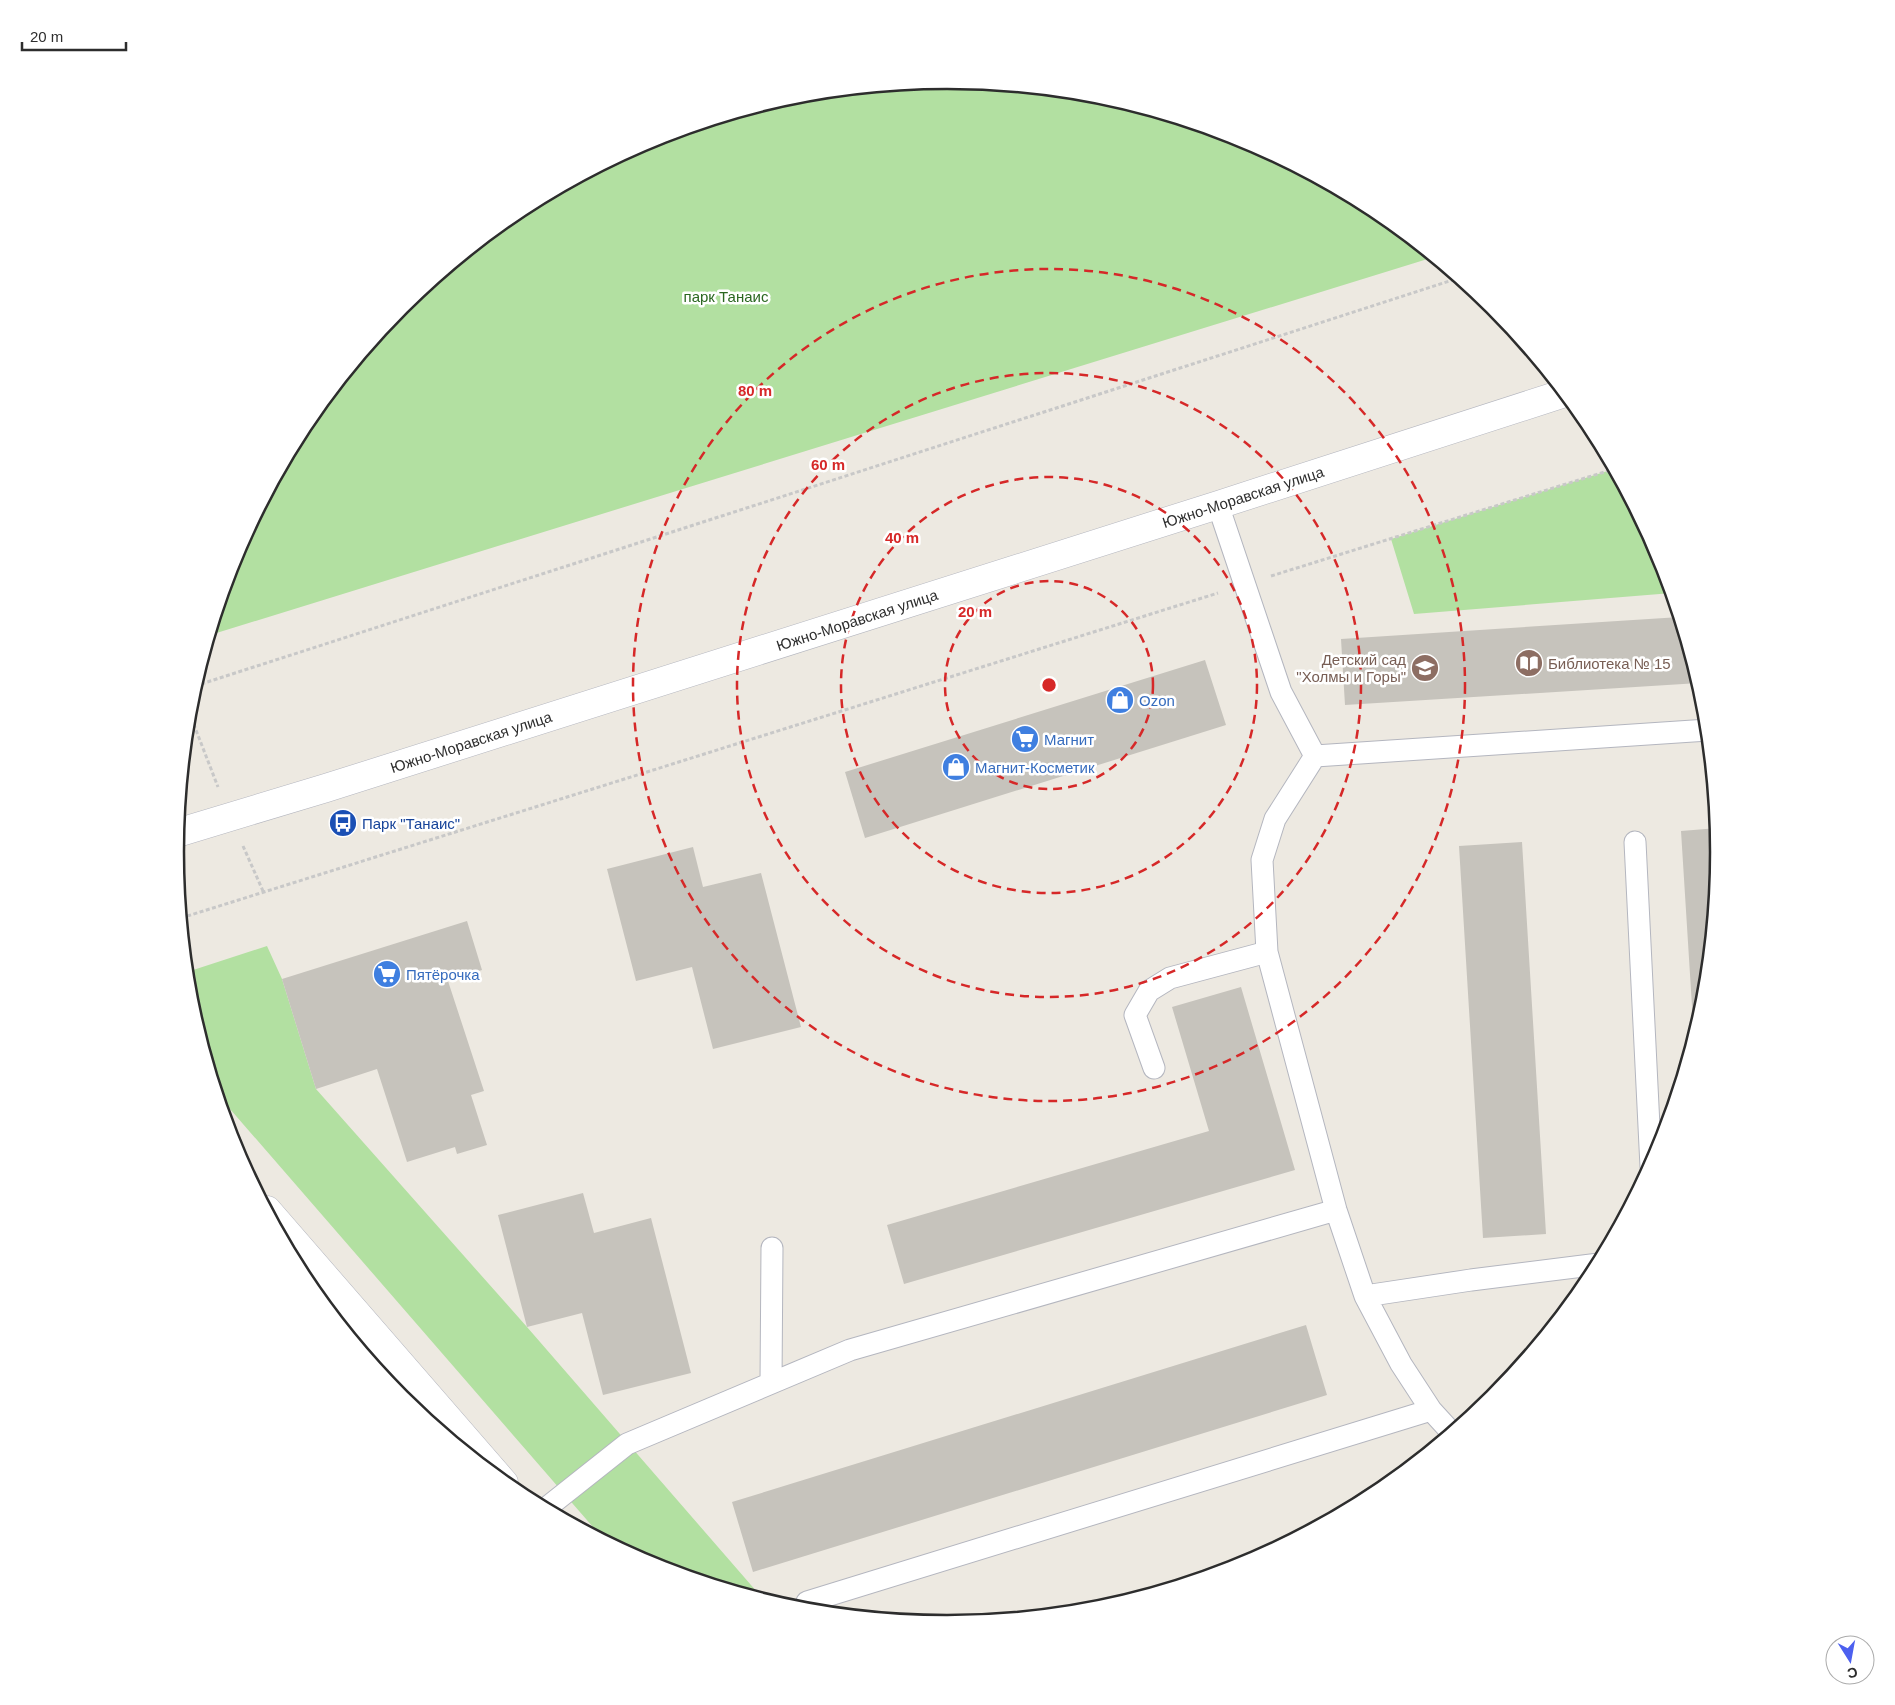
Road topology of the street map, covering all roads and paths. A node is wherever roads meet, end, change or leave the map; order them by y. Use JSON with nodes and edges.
{"nodes":[{"id":1,"x":1453,"y":280,"type":"edge"},
{"id":2,"x":1559,"y":396,"type":"edge"},
{"id":3,"x":1609,"y":471,"type":"edge"},
{"id":4,"x":1218,"y":506,"type":"junction"},
{"id":5,"x":1245,"y":585,"type":"junction"},
{"id":6,"x":203,"y":683,"type":"edge"},
{"id":7,"x":1701,"y":730,"type":"edge"},
{"id":8,"x":1315,"y":756,"type":"junction"},
{"id":9,"x":184,"y":831,"type":"edge"},
{"id":10,"x":1635,"y":842,"type":"dead end"},
{"id":11,"x":186,"y":916,"type":"edge"},
{"id":12,"x":1267,"y":952,"type":"junction"},
{"id":13,"x":1154,"y":1068,"type":"dead end"},
{"id":14,"x":1650,"y":1151,"type":"edge"},
{"id":15,"x":1336,"y":1210,"type":"junction"},
{"id":16,"x":283,"y":1229,"type":"edge"},
{"id":17,"x":772,"y":1248,"type":"dead end"},
{"id":18,"x":1590,"y":1265,"type":"edge"},
{"id":19,"x":1365,"y":1296,"type":"junction"},
{"id":20,"x":772,"y":1383,"type":"junction"},
{"id":21,"x":1432,"y":1410,"type":"junction"},
{"id":22,"x":1449,"y":1429,"type":"edge"},
{"id":23,"x":481,"y":1456,"type":"edge"},
{"id":24,"x":551,"y":1505,"type":"edge"},
{"id":25,"x":807,"y":1602,"type":"dead end"}],
"edges":[{"from":1,"to":6,"type":"path"},
{"from":2,"to":4,"type":"main road","name":"Южно-Моравская улица"},
{"from":3,"to":5,"type":"path"},
{"from":4,"to":5,"type":"lane"},
{"from":4,"to":9,"type":"main road","name":"Южно-Моравская улица"},
{"from":5,"to":8,"type":"lane"},
{"from":5,"to":11,"type":"path"},
{"from":7,"to":8,"type":"lane"},
{"from":8,"to":12,"type":"lane"},
{"from":10,"to":14,"type":"lane"},
{"from":12,"to":13,"type":"lane"},
{"from":12,"to":15,"type":"lane"},
{"from":15,"to":19,"type":"lane"},
{"from":15,"to":20,"type":"lane"},
{"from":16,"to":23,"type":"main road"},
{"from":17,"to":20,"type":"lane"},
{"from":18,"to":19,"type":"lane"},
{"from":19,"to":21,"type":"lane"},
{"from":20,"to":24,"type":"lane"},
{"from":21,"to":22,"type":"lane"},
{"from":21,"to":25,"type":"lane"}]}
